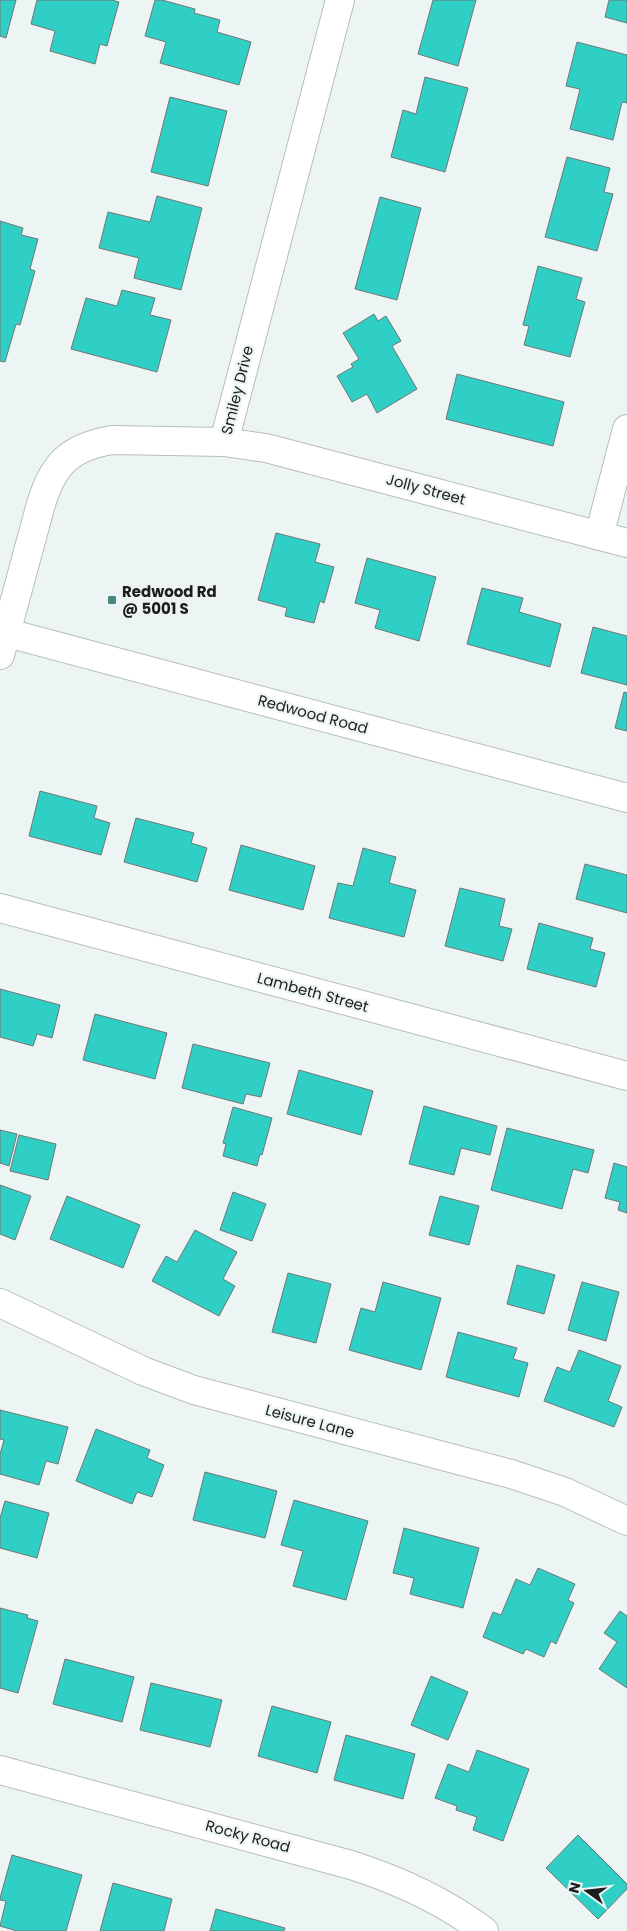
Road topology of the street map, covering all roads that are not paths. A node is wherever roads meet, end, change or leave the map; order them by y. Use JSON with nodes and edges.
{"nodes":[{"id":1,"x":340,"y":0,"type":"edge"},
{"id":2,"x":627,"y":429,"type":"edge"},
{"id":3,"x":224,"y":442,"type":"junction"},
{"id":4,"x":599,"y":536,"type":"junction"},
{"id":5,"x":627,"y":543,"type":"edge"},
{"id":6,"x":2,"y":640,"type":"edge"},
{"id":7,"x":627,"y":798,"type":"edge"},
{"id":8,"x":0,"y":908,"type":"edge"},
{"id":9,"x":627,"y":1076,"type":"edge"},
{"id":10,"x":0,"y":1303,"type":"edge"},
{"id":11,"x":627,"y":1521,"type":"edge"},
{"id":12,"x":0,"y":1770,"type":"edge"},
{"id":13,"x":484,"y":1931,"type":"edge"}],
"edges":[{"from":1,"to":3,"type":"street","name":"Smiley Drive"},
{"from":2,"to":4,"type":"street"},
{"from":3,"to":4,"type":"street","name":"Jolly Street"},
{"from":3,"to":6,"type":"street","name":"Smiley Drive"},
{"from":4,"to":5,"type":"street","name":"Jolly Street"},
{"from":6,"to":7,"type":"street","name":"Redwood Road"},
{"from":8,"to":9,"type":"street","name":"Lambeth Street"},
{"from":10,"to":11,"type":"street","name":"Leisure Lane"},
{"from":12,"to":13,"type":"street","name":"Rocky Road"}]}
